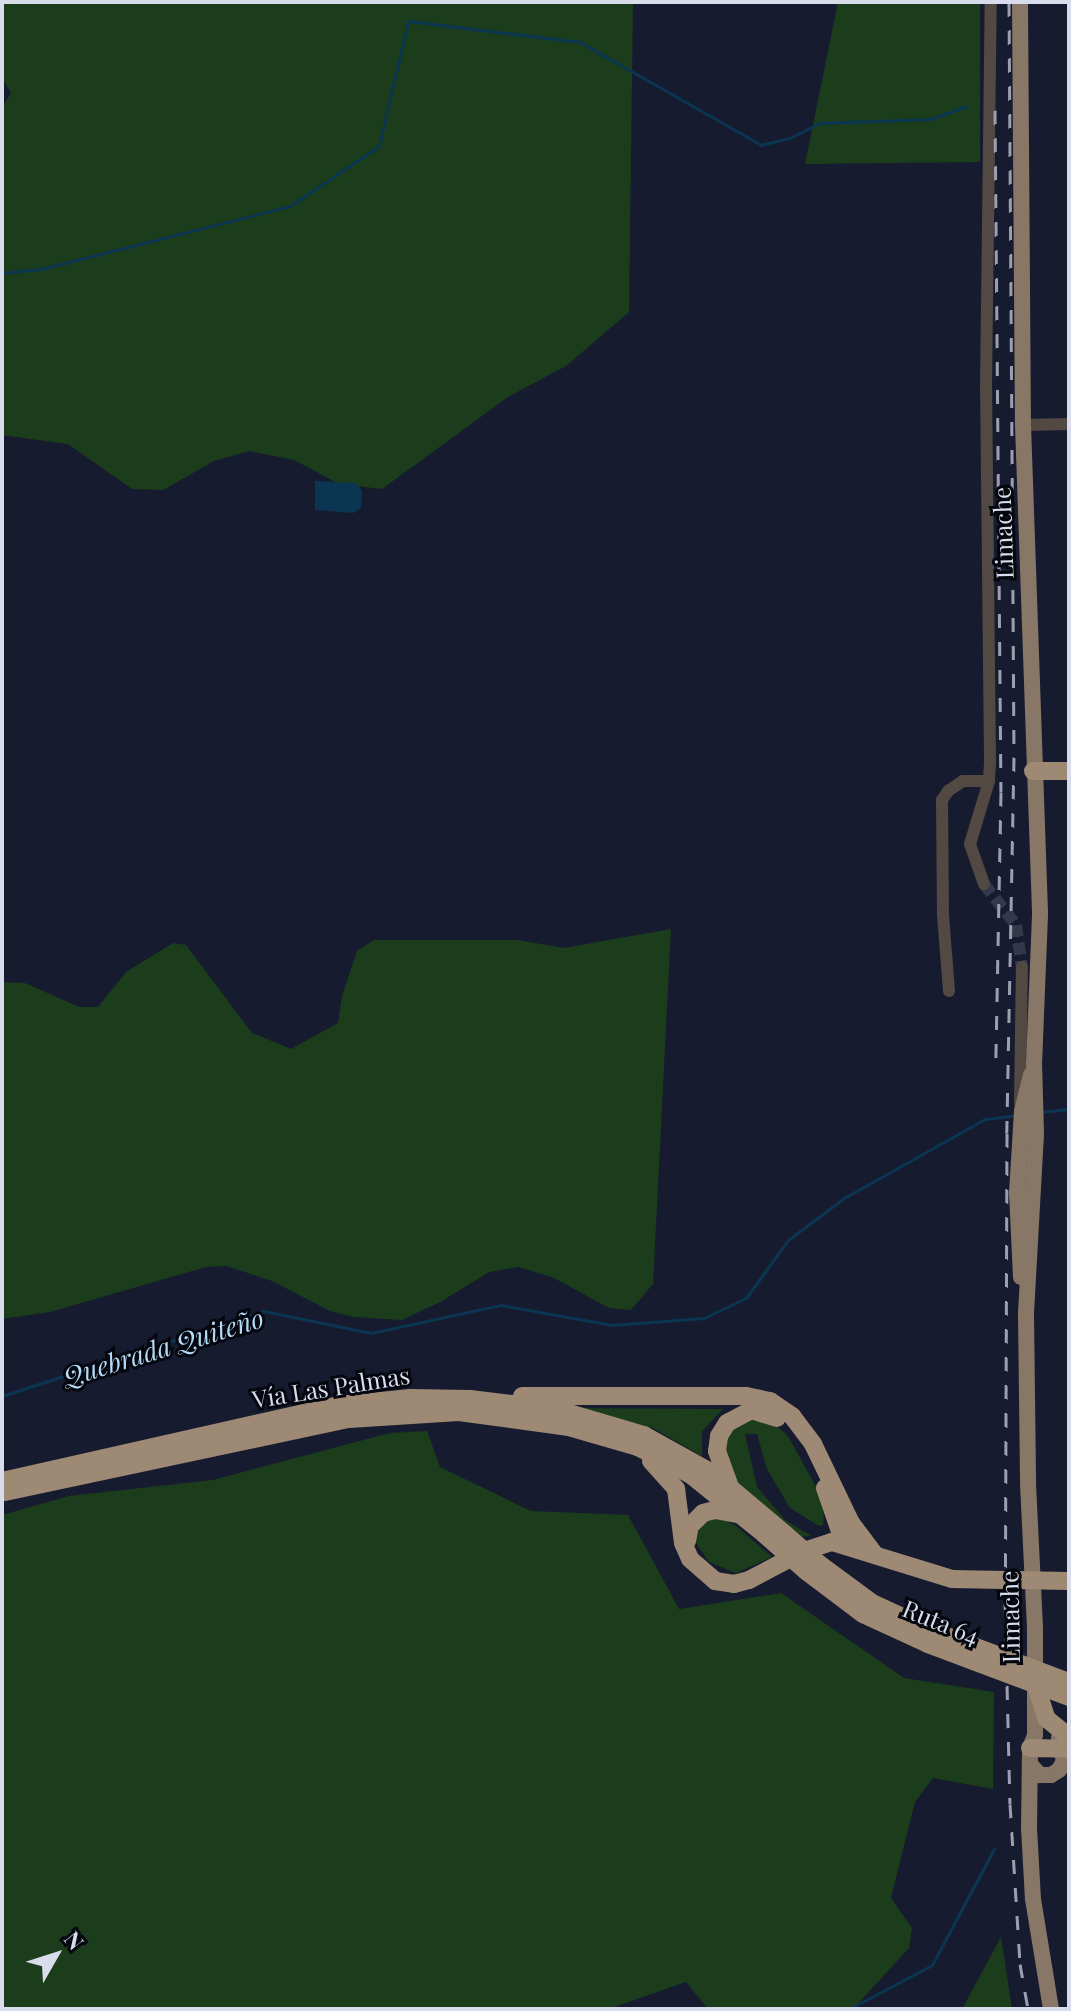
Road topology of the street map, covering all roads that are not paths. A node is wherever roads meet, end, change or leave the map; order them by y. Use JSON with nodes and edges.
{"nodes":[{"id":1,"x":991,"y":2,"type":"edge"},
{"id":2,"x":1020,"y":2,"type":"edge"},
{"id":3,"x":1069,"y":424,"type":"edge"},
{"id":4,"x":1023,"y":425,"type":"junction"},
{"id":5,"x":1033,"y":771,"type":"junction"},
{"id":6,"x":1069,"y":771,"type":"edge"},
{"id":7,"x":989,"y":781,"type":"junction"},
{"id":8,"x":984,"y":884,"type":"tunnel mouth"},
{"id":9,"x":1022,"y":967,"type":"tunnel mouth"},
{"id":10,"x":949,"y":991,"type":"dead end"},
{"id":11,"x":1026,"y":1102,"type":"junction"},
{"id":12,"x":470,"y":1399,"type":"junction"},
{"id":13,"x":618,"y":1440,"type":"junction"},
{"id":14,"x":2,"y":1481,"type":"edge"},
{"id":15,"x":1028,"y":1484,"type":"junction"},
{"id":16,"x":730,"y":1487,"type":"junction"},
{"id":17,"x":2,"y":1493,"type":"edge"},
{"id":18,"x":745,"y":1518,"type":"junction"},
{"id":19,"x":835,"y":1543,"type":"junction"},
{"id":20,"x":688,"y":1552,"type":"junction"},
{"id":21,"x":874,"y":1554,"type":"junction"},
{"id":22,"x":812,"y":1567,"type":"junction"},
{"id":23,"x":1069,"y":1581,"type":"edge"},
{"id":24,"x":931,"y":1638,"type":"junction"},
{"id":25,"x":1069,"y":1682,"type":"edge"},
{"id":26,"x":1035,"y":1683,"type":"junction"},
{"id":27,"x":1069,"y":1697,"type":"edge"},
{"id":28,"x":1064,"y":1741,"type":"edge"},
{"id":29,"x":1030,"y":1756,"type":"junction"},
{"id":30,"x":1051,"y":2009,"type":"edge"}],
"edges":[{"from":1,"to":7,"type":"street","name":"Limache"},
{"from":2,"to":4,"type":"main road","name":"Limache"},
{"from":3,"to":4,"type":"street"},
{"from":4,"to":5,"type":"main road","name":"Limache"},
{"from":5,"to":6,"type":"highway"},
{"from":5,"to":11,"type":"main road","name":"Limache"},
{"from":7,"to":8,"type":"street","name":"Limache"},
{"from":7,"to":10,"type":"street"},
{"from":9,"to":11,"type":"street","name":"Limache"},
{"from":11,"to":15,"type":"main road","name":"Limache"},
{"from":12,"to":14,"type":"highway","name":"Vía Las Palmas"},
{"from":12,"to":16,"type":"highway","name":"Vía Las Palmas"},
{"from":12,"to":21,"type":"highway"},
{"from":13,"to":17,"type":"highway","name":"Vía Las Palmas"},
{"from":13,"to":18,"type":"highway","name":"Vía Las Palmas"},
{"from":13,"to":20,"type":"highway"},
{"from":15,"to":26,"type":"main road","name":"Limache"},
{"from":15,"to":29,"type":"main road","name":"Limache"},
{"from":16,"to":19,"type":"highway"},
{"from":16,"to":22,"type":"highway","name":"Vía Las Palmas","bridge":true},
{"from":18,"to":20,"type":"highway"},
{"from":18,"to":22,"type":"highway","name":"Vía Las Palmas","bridge":true},
{"from":19,"to":20,"type":"highway"},
{"from":19,"to":21,"type":"highway"},
{"from":21,"to":23,"type":"highway","bridge":true},
{"from":22,"to":24,"type":"highway","name":"Ruta 64"},
{"from":24,"to":25,"type":"highway","name":"Ruta 64","bridge":true},
{"from":24,"to":27,"type":"highway","name":"Ruta 64","bridge":true},
{"from":26,"to":28,"type":"highway"},
{"from":26,"to":29,"type":"main road","name":"Limache"},
{"from":28,"to":29,"type":"highway"},
{"from":28,"to":29,"type":"main road"},
{"from":29,"to":30,"type":"main road","name":"Limache"}]}
